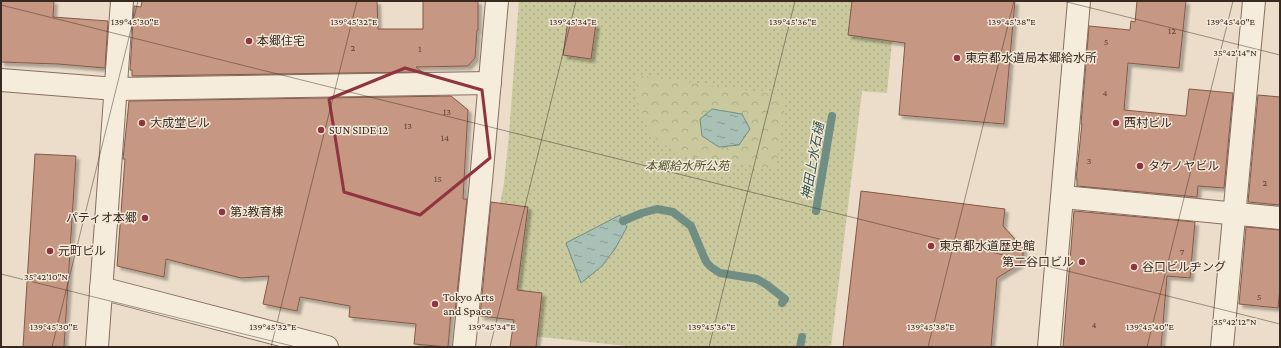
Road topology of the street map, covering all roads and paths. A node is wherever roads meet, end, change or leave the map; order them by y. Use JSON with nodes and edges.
{"nodes":[{"id":1,"x":122,"y":1,"type":"edge"},
{"id":2,"x":498,"y":1,"type":"edge"},
{"id":3,"x":1079,"y":1,"type":"edge"},
{"id":4,"x":1254,"y":1,"type":"edge"},
{"id":5,"x":1,"y":80,"type":"edge"},
{"id":6,"x":490,"y":83,"type":"junction"},
{"id":7,"x":116,"y":89,"type":"junction"},
{"id":8,"x":1063,"y":197,"type":"junction"},
{"id":9,"x":1234,"y":214,"type":"junction"},
{"id":10,"x":1280,"y":218,"type":"edge"},
{"id":11,"x":101,"y":288,"type":"junction"},
{"id":12,"x":97,"y":347,"type":"edge"},
{"id":13,"x":327,"y":347,"type":"edge"},
{"id":14,"x":464,"y":347,"type":"edge"},
{"id":15,"x":1049,"y":347,"type":"edge"},
{"id":16,"x":1222,"y":347,"type":"edge"}],
"edges":[{"from":1,"to":7,"type":"street"},
{"from":2,"to":6,"type":"street"},
{"from":3,"to":8,"type":"street"},
{"from":4,"to":9,"type":"street"},
{"from":5,"to":7,"type":"street"},
{"from":6,"to":7,"type":"street"},
{"from":6,"to":14,"type":"street"},
{"from":7,"to":11,"type":"street"},
{"from":8,"to":9,"type":"street"},
{"from":8,"to":15,"type":"street"},
{"from":9,"to":10,"type":"street"},
{"from":9,"to":16,"type":"street"},
{"from":11,"to":12,"type":"street"},
{"from":11,"to":13,"type":"street"}]}
